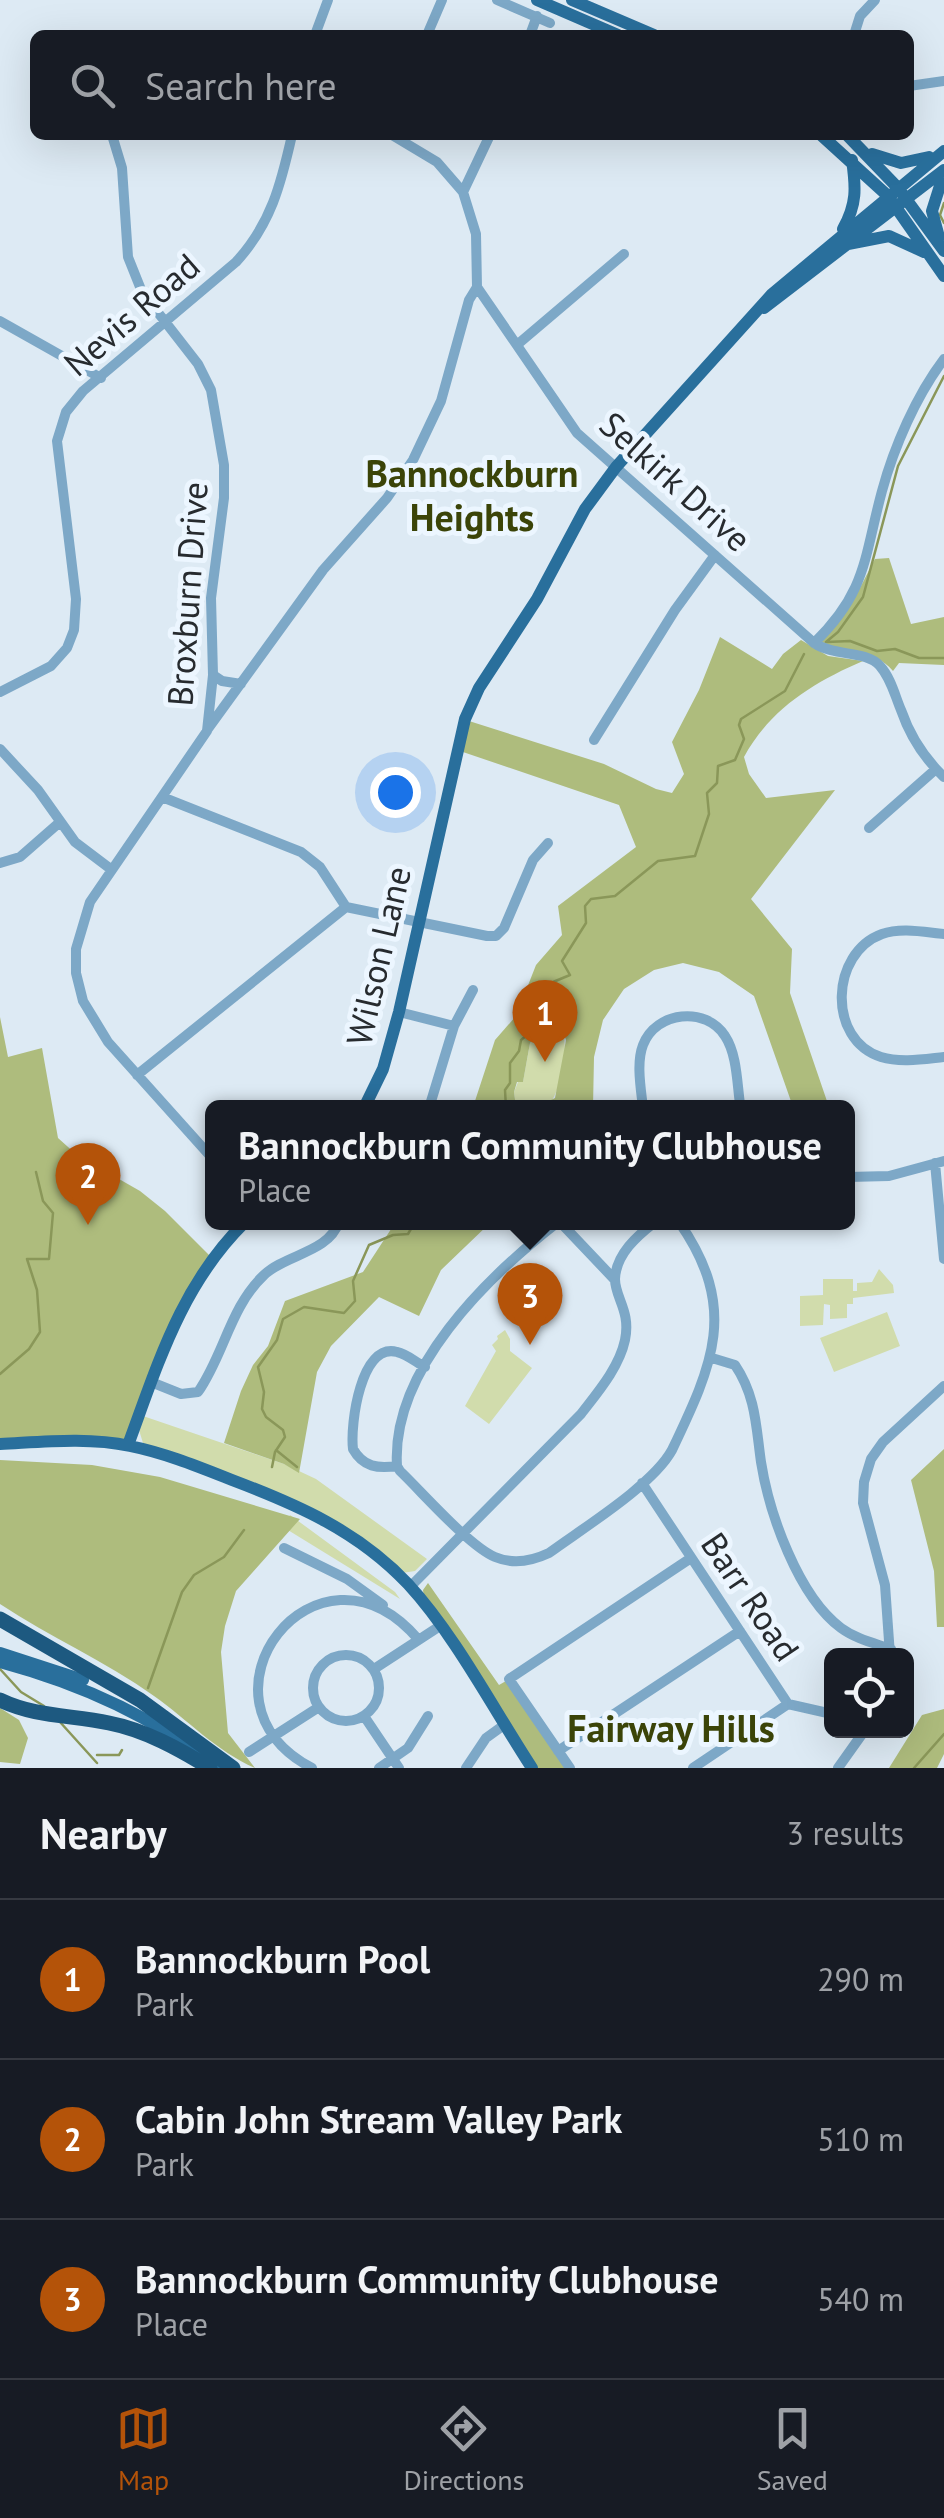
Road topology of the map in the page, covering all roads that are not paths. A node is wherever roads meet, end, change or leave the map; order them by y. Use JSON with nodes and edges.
{"nodes":[{"id":1,"x":328,"y":0,"type":"edge"},
{"id":2,"x":442,"y":0,"type":"edge"},
{"id":3,"x":497,"y":0,"type":"edge"},
{"id":4,"x":537,"y":0,"type":"edge"},
{"id":5,"x":572,"y":0,"type":"edge"},
{"id":6,"x":875,"y":0,"type":"edge"},
{"id":7,"x":538,"y":16,"type":"junction"},
{"id":8,"x":550,"y":23,"type":"dead end"},
{"id":9,"x":316,"y":30,"type":"edge"},
{"id":10,"x":429,"y":30,"type":"edge"},
{"id":11,"x":532,"y":30,"type":"edge"},
{"id":12,"x":606,"y":30,"type":"edge"},
{"id":13,"x":642,"y":30,"type":"edge"},
{"id":14,"x":856,"y":30,"type":"edge"},
{"id":15,"x":944,"y":82,"type":"edge"},
{"id":16,"x":914,"y":85,"type":"edge"},
{"id":17,"x":114,"y":140,"type":"edge"},
{"id":18,"x":291,"y":140,"type":"edge"},
{"id":19,"x":400,"y":140,"type":"edge"},
{"id":20,"x":488,"y":140,"type":"edge"},
{"id":21,"x":827,"y":140,"type":"edge"},
{"id":22,"x":852,"y":140,"type":"edge"},
{"id":23,"x":863,"y":150,"type":"junction"},
{"id":24,"x":943,"y":152,"type":"edge"},
{"id":25,"x":852,"y":160,"type":"junction"},
{"id":26,"x":944,"y":171,"type":"edge"},
{"id":27,"x":464,"y":192,"type":"junction"},
{"id":28,"x":897,"y":197,"type":"junction"},
{"id":29,"x":843,"y":240,"type":"junction"},
{"id":30,"x":944,"y":250,"type":"edge"},
{"id":31,"x":624,"y":254,"type":"dead end"},
{"id":32,"x":929,"y":255,"type":"junction"},
{"id":33,"x":944,"y":276,"type":"edge"},
{"id":34,"x":477,"y":287,"type":"junction"},
{"id":35,"x":0,"y":321,"type":"edge"},
{"id":36,"x":166,"y":323,"type":"junction"},
{"id":37,"x":518,"y":344,"type":"junction"},
{"id":38,"x":944,"y":359,"type":"edge"},
{"id":39,"x":101,"y":378,"type":"junction"},
{"id":40,"x":616,"y":467,"type":"junction"},
{"id":41,"x":715,"y":556,"type":"junction"},
{"id":42,"x":814,"y":643,"type":"junction"},
{"id":43,"x":213,"y":675,"type":"junction"},
{"id":44,"x":241,"y":684,"type":"junction"},
{"id":45,"x":0,"y":692,"type":"edge"},
{"id":46,"x":206,"y":731,"type":"junction"},
{"id":47,"x":594,"y":740,"type":"dead end"},
{"id":48,"x":0,"y":749,"type":"edge"},
{"id":49,"x":940,"y":773,"type":"edge"},
{"id":50,"x":162,"y":798,"type":"junction"},
{"id":51,"x":60,"y":822,"type":"junction"},
{"id":52,"x":869,"y":828,"type":"dead end"},
{"id":53,"x":548,"y":843,"type":"dead end"},
{"id":54,"x":0,"y":862,"type":"edge"},
{"id":55,"x":112,"y":870,"type":"junction"},
{"id":56,"x":346,"y":907,"type":"junction"},
{"id":57,"x":418,"y":924,"type":"junction"},
{"id":58,"x":944,"y":934,"type":"edge"},
{"id":59,"x":472,"y":990,"type":"dead end"},
{"id":60,"x":399,"y":1012,"type":"junction"},
{"id":61,"x":454,"y":1026,"type":"junction"},
{"id":62,"x":944,"y":1058,"type":"edge"},
{"id":63,"x":137,"y":1074,"type":"junction"},
{"id":64,"x":368,"y":1100,"type":"edge"},
{"id":65,"x":431,"y":1100,"type":"edge"},
{"id":66,"x":643,"y":1100,"type":"edge"},
{"id":67,"x":739,"y":1100,"type":"edge"},
{"id":68,"x":205,"y":1150,"type":"edge"},
{"id":69,"x":940,"y":1162,"type":"edge"},
{"id":70,"x":855,"y":1177,"type":"edge"},
{"id":71,"x":237,"y":1230,"type":"edge"},
{"id":72,"x":336,"y":1230,"type":"edge"},
{"id":73,"x":549,"y":1230,"type":"edge"},
{"id":74,"x":567,"y":1230,"type":"edge"},
{"id":75,"x":644,"y":1230,"type":"edge"},
{"id":76,"x":685,"y":1230,"type":"edge"},
{"id":77,"x":944,"y":1259,"type":"edge"},
{"id":78,"x":615,"y":1280,"type":"junction"},
{"id":79,"x":712,"y":1358,"type":"junction"},
{"id":80,"x":426,"y":1368,"type":"junction"},
{"id":81,"x":151,"y":1382,"type":"junction"},
{"id":82,"x":944,"y":1386,"type":"edge"},
{"id":83,"x":0,"y":1444,"type":"edge"},
{"id":84,"x":128,"y":1446,"type":"junction"},
{"id":85,"x":397,"y":1466,"type":"junction"},
{"id":86,"x":642,"y":1483,"type":"junction"},
{"id":87,"x":466,"y":1533,"type":"junction"},
{"id":88,"x":284,"y":1548,"type":"dead end"},
{"id":89,"x":691,"y":1558,"type":"junction"},
{"id":90,"x":410,"y":1587,"type":"junction"},
{"id":91,"x":403,"y":1622,"type":"junction"},
{"id":92,"x":6,"y":1623,"type":"edge"},
{"id":93,"x":440,"y":1626,"type":"junction"},
{"id":94,"x":740,"y":1631,"type":"junction"},
{"id":95,"x":418,"y":1639,"type":"junction"},
{"id":96,"x":881,"y":1648,"type":"edge"},
{"id":97,"x":891,"y":1648,"type":"edge"},
{"id":98,"x":0,"y":1653,"type":"edge"},
{"id":99,"x":0,"y":1662,"type":"edge"},
{"id":100,"x":374,"y":1669,"type":"junction"},
{"id":101,"x":47,"y":1671,"type":"junction"},
{"id":102,"x":0,"y":1700,"type":"edge"},
{"id":103,"x":788,"y":1704,"type":"junction"},
{"id":104,"x":318,"y":1707,"type":"junction"},
{"id":105,"x":824,"y":1712,"type":"edge"},
{"id":106,"x":364,"y":1716,"type":"junction"},
{"id":107,"x":428,"y":1716,"type":"dead end"},
{"id":108,"x":504,"y":1725,"type":"junction"},
{"id":109,"x":172,"y":1726,"type":"junction"},
{"id":110,"x":272,"y":1736,"type":"junction"},
{"id":111,"x":859,"y":1738,"type":"edge"},
{"id":112,"x":249,"y":1752,"type":"dead end"},
{"id":113,"x":558,"y":1752,"type":"junction"},
{"id":114,"x":396,"y":1764,"type":"edge"},
{"id":115,"x":210,"y":1768,"type":"edge"},
{"id":116,"x":218,"y":1768,"type":"edge"},
{"id":117,"x":233,"y":1768,"type":"edge"},
{"id":118,"x":312,"y":1768,"type":"edge"},
{"id":119,"x":378,"y":1768,"type":"edge"},
{"id":120,"x":466,"y":1768,"type":"edge"},
{"id":121,"x":532,"y":1768,"type":"edge"},
{"id":122,"x":570,"y":1768,"type":"edge"},
{"id":123,"x":693,"y":1768,"type":"edge"},
{"id":124,"x":838,"y":1768,"type":"edge"}],
"edges":[{"from":1,"to":9,"type":"street"},
{"from":2,"to":10,"type":"street"},
{"from":3,"to":7,"type":"street"},
{"from":4,"to":12,"type":"main road"},
{"from":5,"to":13,"type":"main road"},
{"from":6,"to":14,"type":"street"},
{"from":7,"to":8,"type":"street"},
{"from":7,"to":11,"type":"street"},
{"from":15,"to":16,"type":"street"},
{"from":17,"to":36,"type":"street","name":"Broxburn Drive"},
{"from":18,"to":36,"type":"street","name":"Nevis Road"},
{"from":19,"to":27,"type":"street"},
{"from":20,"to":27,"type":"street"},
{"from":21,"to":25,"type":"main road"},
{"from":22,"to":23,"type":"main road"},
{"from":23,"to":24,"type":"main road"},
{"from":23,"to":28,"type":"main road"},
{"from":24,"to":28,"type":"main road","name":"Wilson Lane"},
{"from":25,"to":28,"type":"main road"},
{"from":25,"to":29,"type":"main road"},
{"from":26,"to":28,"type":"main road","name":"Wilson Lane"},
{"from":26,"to":30,"type":"main road"},
{"from":27,"to":34,"type":"street"},
{"from":28,"to":29,"type":"main road","name":"Wilson Lane"},
{"from":28,"to":30,"type":"main road"},
{"from":28,"to":32,"type":"main road"},
{"from":29,"to":32,"type":"main road"},
{"from":29,"to":40,"type":"main road","name":"Wilson Lane"},
{"from":31,"to":37,"type":"street"},
{"from":32,"to":33,"type":"main road"},
{"from":34,"to":37,"type":"street","name":"Selkirk Drive"},
{"from":34,"to":44,"type":"street"},
{"from":35,"to":39,"type":"street"},
{"from":36,"to":39,"type":"street","name":"Nevis Road"},
{"from":36,"to":43,"type":"street","name":"Broxburn Drive"},
{"from":37,"to":40,"type":"street","name":"Selkirk Drive"},
{"from":38,"to":42,"type":"street"},
{"from":39,"to":45,"type":"street","name":"Nevis Road"},
{"from":40,"to":41,"type":"street","name":"Selkirk Drive"},
{"from":40,"to":57,"type":"main road","name":"Wilson Lane"},
{"from":41,"to":42,"type":"street","name":"Selkirk Drive"},
{"from":41,"to":47,"type":"street"},
{"from":42,"to":49,"type":"street","name":"Selkirk Drive"},
{"from":43,"to":44,"type":"street"},
{"from":43,"to":46,"type":"street","name":"Broxburn Drive"},
{"from":44,"to":46,"type":"street"},
{"from":46,"to":50,"type":"street","name":"Broxburn Drive"},
{"from":48,"to":51,"type":"street"},
{"from":49,"to":52,"type":"street"},
{"from":50,"to":55,"type":"street","name":"Broxburn Drive"},
{"from":50,"to":56,"type":"street"},
{"from":51,"to":54,"type":"street"},
{"from":51,"to":55,"type":"street"},
{"from":53,"to":57,"type":"street"},
{"from":55,"to":63,"type":"street","name":"Broxburn Drive"},
{"from":56,"to":57,"type":"street"},
{"from":56,"to":63,"type":"street"},
{"from":57,"to":60,"type":"main road","name":"Wilson Lane"},
{"from":58,"to":62,"type":"street"},
{"from":59,"to":61,"type":"street"},
{"from":60,"to":61,"type":"street"},
{"from":60,"to":64,"type":"main road","name":"Wilson Lane"},
{"from":61,"to":65,"type":"street"},
{"from":63,"to":68,"type":"street","name":"Broxburn Drive"},
{"from":66,"to":67,"type":"street"},
{"from":69,"to":70,"type":"street"},
{"from":69,"to":77,"type":"street"},
{"from":71,"to":81,"type":"main road"},
{"from":72,"to":81,"type":"street"},
{"from":73,"to":80,"type":"street"},
{"from":74,"to":78,"type":"street"},
{"from":75,"to":78,"type":"street"},
{"from":76,"to":79,"type":"street"},
{"from":78,"to":87,"type":"street"},
{"from":79,"to":86,"type":"street"},
{"from":79,"to":96,"type":"street"},
{"from":80,"to":85,"type":"street"},
{"from":80,"to":85,"type":"street"},
{"from":81,"to":84,"type":"main road"},
{"from":82,"to":97,"type":"street"},
{"from":83,"to":84,"type":"main road"},
{"from":84,"to":90,"type":"main road"},
{"from":85,"to":87,"type":"street"},
{"from":86,"to":87,"type":"street"},
{"from":86,"to":89,"type":"street","name":"Barr Road"},
{"from":87,"to":90,"type":"street"},
{"from":88,"to":91,"type":"street"},
{"from":89,"to":94,"type":"street","name":"Barr Road"},
{"from":89,"to":113,"type":"street"},
{"from":90,"to":93,"type":"main road"},
{"from":91,"to":95,"type":"street"},
{"from":91,"to":110,"type":"street"},
{"from":92,"to":109,"type":"highway"},
{"from":93,"to":95,"type":"street"},
{"from":93,"to":108,"type":"main road"},
{"from":94,"to":103,"type":"street","name":"Barr Road"},
{"from":94,"to":113,"type":"street"},
{"from":95,"to":100,"type":"street"},
{"from":98,"to":101,"type":"main road"},
{"from":99,"to":101,"type":"main road"},
{"from":100,"to":104,"type":"street"},
{"from":100,"to":106,"type":"street"},
{"from":101,"to":109,"type":"main road"},
{"from":101,"to":116,"type":"main road"},
{"from":102,"to":115,"type":"highway"},
{"from":103,"to":105,"type":"street","name":"Barr Road"},
{"from":103,"to":123,"type":"street"},
{"from":104,"to":106,"type":"street"},
{"from":104,"to":110,"type":"street"},
{"from":106,"to":114,"type":"street"},
{"from":107,"to":114,"type":"street"},
{"from":108,"to":120,"type":"street"},
{"from":108,"to":121,"type":"main road"},
{"from":109,"to":117,"type":"highway"},
{"from":110,"to":112,"type":"street"},
{"from":110,"to":118,"type":"street"},
{"from":111,"to":124,"type":"street"},
{"from":113,"to":122,"type":"street"},
{"from":114,"to":119,"type":"street"}]}
